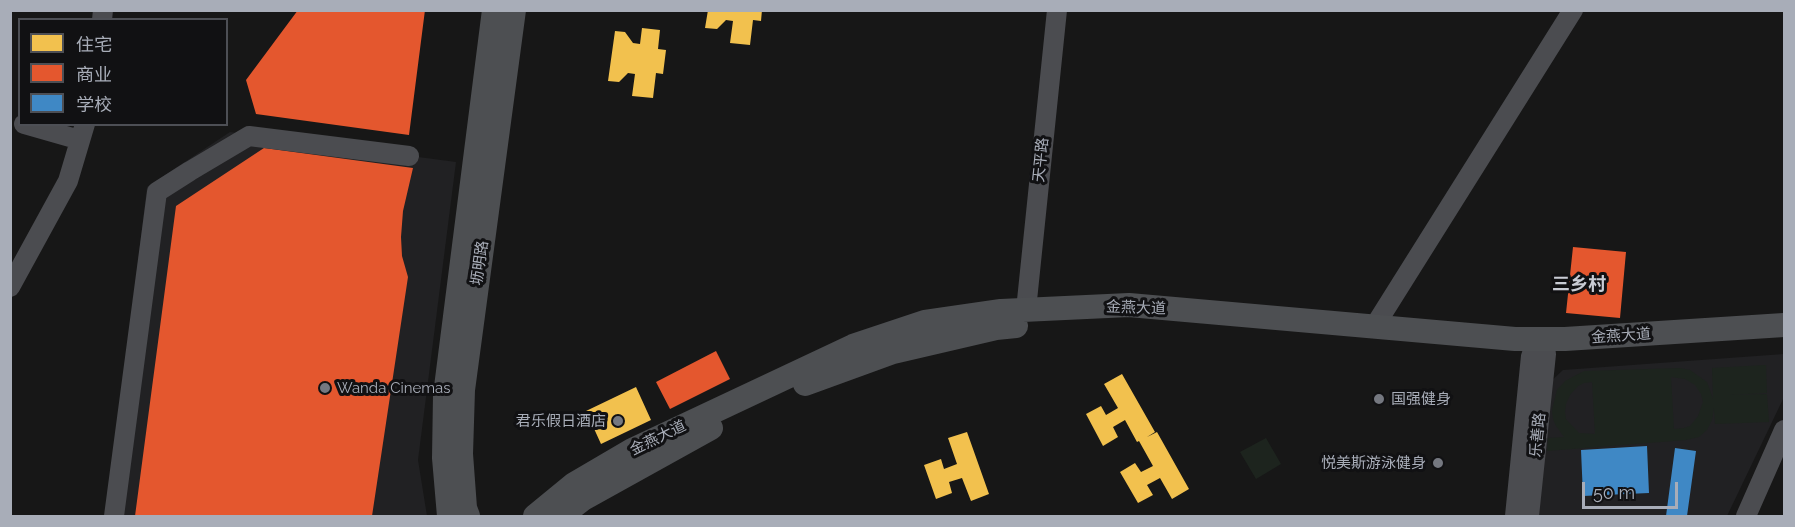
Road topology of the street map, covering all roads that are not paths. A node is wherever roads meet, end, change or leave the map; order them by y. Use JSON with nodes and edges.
{"nodes":[{"id":1,"x":494,"y":10,"type":"edge"},
{"id":2,"x":514,"y":10,"type":"edge"},
{"id":3,"x":1057,"y":10,"type":"edge"},
{"id":4,"x":1573,"y":10,"type":"edge"},
{"id":5,"x":38,"y":126,"type":"edge"},
{"id":6,"x":82,"y":132,"type":"edge"},
{"id":7,"x":409,"y":156,"type":"dead end"},
{"id":8,"x":10,"y":287,"type":"edge"},
{"id":9,"x":1026,"y":310,"type":"junction"},
{"id":10,"x":1785,"y":325,"type":"edge"},
{"id":11,"x":1374,"y":327,"type":"junction"},
{"id":12,"x":1785,"y":335,"type":"edge"},
{"id":13,"x":1539,"y":355,"type":"junction"},
{"id":14,"x":1785,"y":430,"type":"edge"},
{"id":15,"x":114,"y":516,"type":"edge"},
{"id":16,"x":449,"y":516,"type":"edge"},
{"id":17,"x":468,"y":516,"type":"edge"},
{"id":18,"x":535,"y":516,"type":"edge"},
{"id":19,"x":561,"y":516,"type":"edge"},
{"id":20,"x":1515,"y":516,"type":"edge"},
{"id":21,"x":1529,"y":516,"type":"edge"},
{"id":22,"x":1746,"y":516,"type":"edge"}],
"edges":[{"from":1,"to":16,"type":"main road","name":"坜明路"},
{"from":2,"to":17,"type":"main road","name":"坜明路"},
{"from":3,"to":9,"type":"street","name":"天平路"},
{"from":4,"to":11,"type":"street"},
{"from":5,"to":6,"type":"street"},
{"from":6,"to":8,"type":"street"},
{"from":7,"to":15,"type":"street"},
{"from":9,"to":11,"type":"main road","name":"金燕大道"},
{"from":9,"to":18,"type":"main road","name":"金燕大道"},
{"from":10,"to":11,"type":"main road","name":"金燕大道"},
{"from":12,"to":13,"type":"main road","name":"金燕大道"},
{"from":13,"to":19,"type":"main road","name":"金燕大道"},
{"from":13,"to":20,"type":"street","name":"乐善路"},
{"from":13,"to":21,"type":"street","name":"乐善路"},
{"from":14,"to":22,"type":"street"}]}
